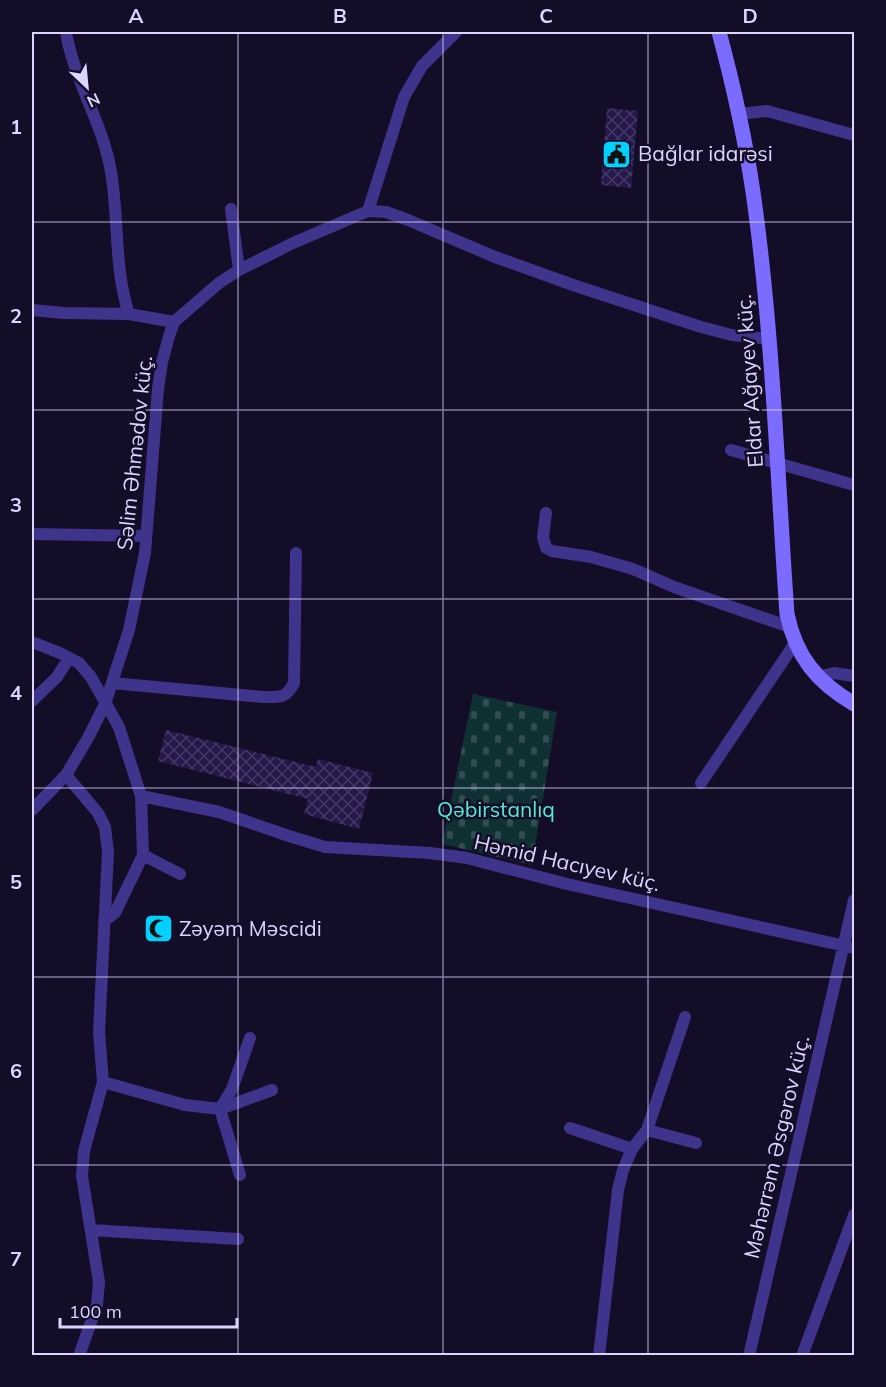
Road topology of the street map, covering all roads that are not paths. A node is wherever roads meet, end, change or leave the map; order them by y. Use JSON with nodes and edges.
{"nodes":[{"id":1,"x":66,"y":32,"type":"edge"},
{"id":2,"x":456,"y":32,"type":"edge"},
{"id":3,"x":719,"y":32,"type":"edge"},
{"id":4,"x":739,"y":114,"type":"junction"},
{"id":5,"x":855,"y":135,"type":"edge"},
{"id":6,"x":231,"y":209,"type":"dead end"},
{"id":7,"x":369,"y":211,"type":"junction"},
{"id":8,"x":238,"y":270,"type":"junction"},
{"id":9,"x":32,"y":310,"type":"edge"},
{"id":10,"x":129,"y":314,"type":"junction"},
{"id":11,"x":174,"y":322,"type":"junction"},
{"id":12,"x":768,"y":339,"type":"junction"},
{"id":13,"x":731,"y":450,"type":"dead end"},
{"id":14,"x":777,"y":464,"type":"junction"},
{"id":15,"x":855,"y":485,"type":"edge"},
{"id":16,"x":546,"y":513,"type":"dead end"},
{"id":17,"x":32,"y":534,"type":"edge"},
{"id":18,"x":146,"y":536,"type":"junction"},
{"id":19,"x":296,"y":553,"type":"dead end"},
{"id":20,"x":790,"y":627,"type":"junction"},
{"id":21,"x":32,"y":642,"type":"edge"},
{"id":22,"x":795,"y":643,"type":"junction"},
{"id":23,"x":69,"y":658,"type":"junction"},
{"id":24,"x":855,"y":676,"type":"edge"},
{"id":25,"x":817,"y":677,"type":"junction"},
{"id":26,"x":112,"y":683,"type":"junction"},
{"id":27,"x":32,"y":701,"type":"edge"},
{"id":28,"x":105,"y":704,"type":"junction"},
{"id":29,"x":855,"y":704,"type":"edge"},
{"id":30,"x":66,"y":775,"type":"junction"},
{"id":31,"x":701,"y":783,"type":"dead end"},
{"id":32,"x":141,"y":796,"type":"junction"},
{"id":33,"x":32,"y":810,"type":"edge"},
{"id":34,"x":143,"y":855,"type":"junction"},
{"id":35,"x":180,"y":874,"type":"dead end"},
{"id":36,"x":855,"y":900,"type":"edge"},
{"id":37,"x":104,"y":921,"type":"junction"},
{"id":38,"x":849,"y":947,"type":"edge"},
{"id":39,"x":685,"y":1017,"type":"dead end"},
{"id":40,"x":250,"y":1038,"type":"dead end"},
{"id":41,"x":103,"y":1082,"type":"junction"},
{"id":42,"x":272,"y":1090,"type":"dead end"},
{"id":43,"x":220,"y":1109,"type":"junction"},
{"id":44,"x":570,"y":1128,"type":"dead end"},
{"id":45,"x":647,"y":1130,"type":"junction"},
{"id":46,"x":696,"y":1143,"type":"dead end"},
{"id":47,"x":632,"y":1149,"type":"junction"},
{"id":48,"x":240,"y":1175,"type":"dead end"},
{"id":49,"x":855,"y":1215,"type":"edge"},
{"id":50,"x":91,"y":1230,"type":"junction"},
{"id":51,"x":238,"y":1239,"type":"dead end"},
{"id":52,"x":79,"y":1356,"type":"edge"},
{"id":53,"x":599,"y":1356,"type":"edge"},
{"id":54,"x":749,"y":1356,"type":"edge"},
{"id":55,"x":802,"y":1356,"type":"edge"}],
"edges":[{"from":1,"to":10,"type":"street"},
{"from":2,"to":7,"type":"street"},
{"from":3,"to":4,"type":"main road","name":"Eldar Ağayev küç."},
{"from":4,"to":5,"type":"street"},
{"from":4,"to":12,"type":"main road","name":"Eldar Ağayev küç."},
{"from":6,"to":8,"type":"street"},
{"from":7,"to":8,"type":"street"},
{"from":7,"to":12,"type":"street"},
{"from":8,"to":11,"type":"street"},
{"from":9,"to":10,"type":"street"},
{"from":10,"to":11,"type":"street"},
{"from":11,"to":18,"type":"street","name":"Səlim Əhmədov küç."},
{"from":12,"to":14,"type":"main road","name":"Eldar Ağayev küç."},
{"from":13,"to":14,"type":"street"},
{"from":14,"to":15,"type":"street"},
{"from":14,"to":20,"type":"main road","name":"Eldar Ağayev küç."},
{"from":16,"to":20,"type":"street"},
{"from":17,"to":18,"type":"street"},
{"from":18,"to":26,"type":"street","name":"Səlim Əhmədov küç."},
{"from":19,"to":26,"type":"street"},
{"from":20,"to":22,"type":"main road","name":"Eldar Ağayev küç."},
{"from":21,"to":23,"type":"street"},
{"from":22,"to":25,"type":"main road","name":"Eldar Ağayev küç."},
{"from":22,"to":31,"type":"street"},
{"from":23,"to":27,"type":"street"},
{"from":23,"to":28,"type":"street"},
{"from":24,"to":25,"type":"street"},
{"from":25,"to":29,"type":"main road","name":"Eldar Ağayev küç."},
{"from":26,"to":28,"type":"street","name":"Səlim Əhmədov küç."},
{"from":28,"to":30,"type":"street","name":"Səlim Əhmədov küç."},
{"from":28,"to":32,"type":"street"},
{"from":30,"to":33,"type":"street","name":"Səlim Əhmədov küç."},
{"from":30,"to":37,"type":"street"},
{"from":32,"to":34,"type":"street"},
{"from":32,"to":38,"type":"street","name":"Həmid Hacıyev küç."},
{"from":34,"to":35,"type":"street"},
{"from":34,"to":37,"type":"street"},
{"from":36,"to":38,"type":"street","name":"Məhərrəm Əsgərov küç."},
{"from":37,"to":41,"type":"street"},
{"from":38,"to":54,"type":"street","name":"Məhərrəm Əsgərov küç."},
{"from":39,"to":45,"type":"street"},
{"from":40,"to":43,"type":"street"},
{"from":41,"to":43,"type":"street"},
{"from":41,"to":50,"type":"street"},
{"from":42,"to":43,"type":"street"},
{"from":43,"to":48,"type":"street"},
{"from":44,"to":47,"type":"street"},
{"from":45,"to":46,"type":"street"},
{"from":45,"to":47,"type":"street"},
{"from":47,"to":53,"type":"street"},
{"from":49,"to":55,"type":"street"},
{"from":50,"to":51,"type":"street"},
{"from":50,"to":52,"type":"street"}]}
